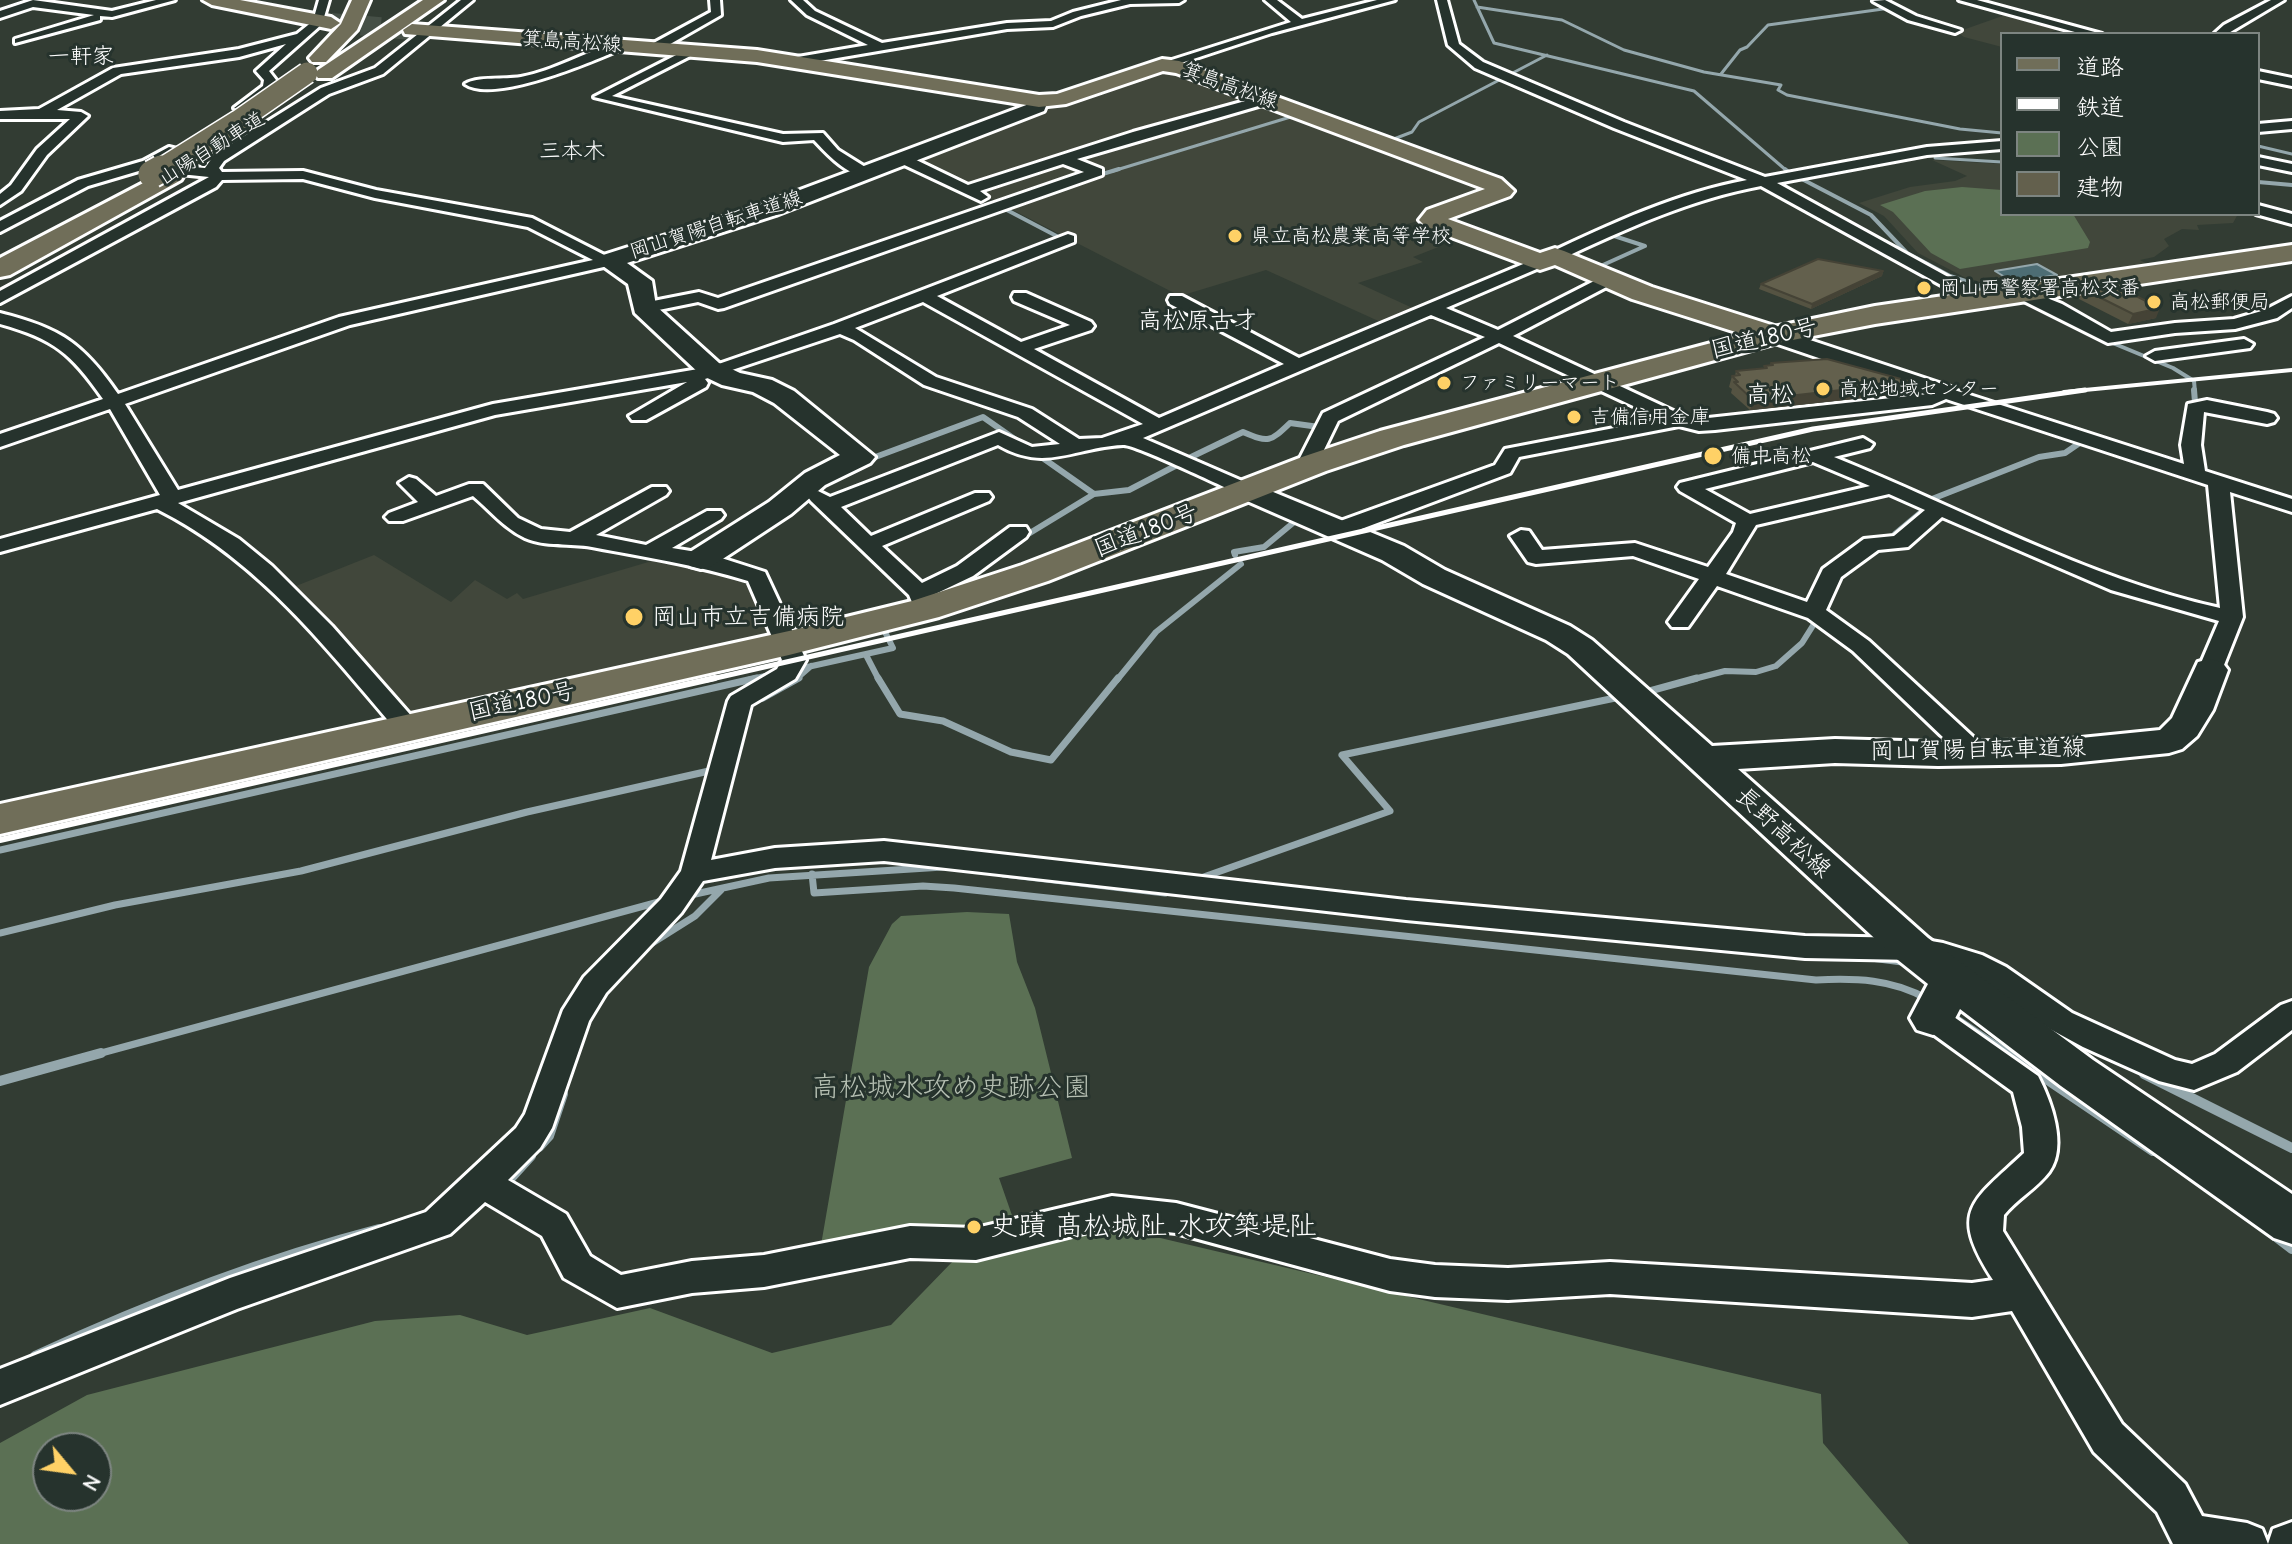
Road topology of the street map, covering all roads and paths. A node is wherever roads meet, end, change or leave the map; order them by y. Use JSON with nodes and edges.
{"nodes":[{"id":1,"x":170,"y":0,"type":"edge"},
{"id":2,"x":212,"y":0,"type":"edge"},
{"id":3,"x":324,"y":0,"type":"edge"},
{"id":4,"x":361,"y":0,"type":"edge"},
{"id":5,"x":404,"y":0,"type":"edge"},
{"id":6,"x":435,"y":0,"type":"edge"},
{"id":7,"x":468,"y":0,"type":"edge"},
{"id":8,"x":715,"y":0,"type":"edge"},
{"id":9,"x":796,"y":0,"type":"edge"},
{"id":10,"x":1179,"y":0,"type":"edge"},
{"id":11,"x":1270,"y":0,"type":"edge"},
{"id":12,"x":1390,"y":0,"type":"edge"},
{"id":13,"x":1442,"y":0,"type":"edge"},
{"id":14,"x":1862,"y":0,"type":"edge"},
{"id":15,"x":1964,"y":0,"type":"edge"},
{"id":16,"x":2278,"y":1,"type":"edge"},
{"id":17,"x":40,"y":3,"type":"edge"},
{"id":18,"x":1887,"y":3,"type":"edge"},
{"id":19,"x":2292,"y":6,"type":"edge"},
{"id":20,"x":381,"y":7,"type":"dead end"},
{"id":21,"x":112,"y":14,"type":"junction"},
{"id":22,"x":0,"y":15,"type":"edge"},
{"id":23,"x":324,"y":22,"type":"junction"},
{"id":24,"x":1300,"y":23,"type":"junction"},
{"id":25,"x":1955,"y":30,"type":"dead end"},
{"id":26,"x":419,"y":31,"type":"junction"},
{"id":27,"x":2088,"y":32,"type":"edge"},
{"id":28,"x":2222,"y":32,"type":"edge"},
{"id":29,"x":302,"y":37,"type":"junction"},
{"id":30,"x":19,"y":41,"type":"dead end"},
{"id":31,"x":617,"y":46,"type":"junction"},
{"id":32,"x":879,"y":46,"type":"junction"},
{"id":33,"x":654,"y":48,"type":"junction"},
{"id":34,"x":694,"y":51,"type":"junction"},
{"id":35,"x":796,"y":61,"type":"junction"},
{"id":36,"x":1168,"y":65,"type":"junction"},
{"id":37,"x":311,"y":73,"type":"junction"},
{"id":38,"x":2260,"y":75,"type":"edge"},
{"id":39,"x":349,"y":82,"type":"junction"},
{"id":40,"x":2292,"y":82,"type":"edge"},
{"id":41,"x":471,"y":84,"type":"dead end"},
{"id":42,"x":268,"y":90,"type":"junction"},
{"id":43,"x":1267,"y":99,"type":"junction"},
{"id":44,"x":1039,"y":101,"type":"junction"},
{"id":45,"x":42,"y":113,"type":"junction"},
{"id":46,"x":0,"y":115,"type":"edge"},
{"id":47,"x":2292,"y":125,"type":"edge"},
{"id":48,"x":2260,"y":128,"type":"edge"},
{"id":49,"x":2000,"y":145,"type":"edge"},
{"id":50,"x":1063,"y":159,"type":"junction"},
{"id":51,"x":905,"y":160,"type":"junction"},
{"id":52,"x":2260,"y":161,"type":"edge"},
{"id":53,"x":2292,"y":168,"type":"edge"},
{"id":54,"x":153,"y":172,"type":"junction"},
{"id":55,"x":865,"y":173,"type":"junction"},
{"id":56,"x":216,"y":175,"type":"junction"},
{"id":57,"x":1763,"y":181,"type":"junction"},
{"id":58,"x":967,"y":190,"type":"junction"},
{"id":59,"x":0,"y":201,"type":"edge"},
{"id":60,"x":999,"y":206,"type":"junction"},
{"id":61,"x":2260,"y":211,"type":"edge"},
{"id":62,"x":2292,"y":219,"type":"edge"},
{"id":63,"x":0,"y":227,"type":"edge"},
{"id":64,"x":1065,"y":240,"type":"dead end"},
{"id":65,"x":2292,"y":253,"type":"edge"},
{"id":66,"x":0,"y":254,"type":"edge"},
{"id":67,"x":1548,"y":259,"type":"junction"},
{"id":68,"x":610,"y":262,"type":"junction"},
{"id":69,"x":0,"y":269,"type":"edge"},
{"id":70,"x":1610,"y":279,"type":"junction"},
{"id":71,"x":2006,"y":296,"type":"junction"},
{"id":72,"x":927,"y":297,"type":"junction"},
{"id":73,"x":1020,"y":297,"type":"dead end"},
{"id":74,"x":0,"y":298,"type":"edge"},
{"id":75,"x":1176,"y":300,"type":"dead end"},
{"id":76,"x":2283,"y":306,"type":"edge"},
{"id":77,"x":644,"y":308,"type":"junction"},
{"id":78,"x":1430,"y":308,"type":"junction"},
{"id":79,"x":0,"y":318,"type":"edge"},
{"id":80,"x":843,"y":329,"type":"junction"},
{"id":81,"x":1774,"y":335,"type":"junction"},
{"id":82,"x":2104,"y":336,"type":"junction"},
{"id":83,"x":1498,"y":337,"type":"junction"},
{"id":84,"x":2244,"y":344,"type":"dead end"},
{"id":85,"x":1021,"y":348,"type":"junction"},
{"id":86,"x":2155,"y":356,"type":"junction"},
{"id":87,"x":1297,"y":364,"type":"junction"},
{"id":88,"x":2186,"y":371,"type":"dead end"},
{"id":89,"x":714,"y":374,"type":"junction"},
{"id":90,"x":1596,"y":381,"type":"junction"},
{"id":91,"x":1945,"y":393,"type":"junction"},
{"id":92,"x":115,"y":402,"type":"junction"},
{"id":93,"x":639,"y":416,"type":"dead end"},
{"id":94,"x":2267,"y":418,"type":"dead end"},
{"id":95,"x":1678,"y":420,"type":"junction"},
{"id":96,"x":1158,"y":425,"type":"junction"},
{"id":97,"x":1127,"y":438,"type":"junction"},
{"id":98,"x":0,"y":441,"type":"edge"},
{"id":99,"x":1863,"y":444,"type":"dead end"},
{"id":100,"x":1075,"y":445,"type":"junction"},
{"id":101,"x":1815,"y":456,"type":"junction"},
{"id":102,"x":1314,"y":464,"type":"junction"},
{"id":103,"x":2195,"y":475,"type":"junction"},
{"id":104,"x":409,"y":483,"type":"dead end"},
{"id":105,"x":2218,"y":484,"type":"junction"},
{"id":106,"x":1891,"y":487,"type":"junction"},
{"id":107,"x":659,"y":491,"type":"dead end"},
{"id":108,"x":1249,"y":491,"type":"junction"},
{"id":109,"x":817,"y":496,"type":"junction"},
{"id":110,"x":982,"y":497,"type":"dead end"},
{"id":111,"x":165,"y":500,"type":"junction"},
{"id":112,"x":433,"y":504,"type":"junction"},
{"id":113,"x":1933,"y":505,"type":"junction"},
{"id":114,"x":2292,"y":506,"type":"edge"},
{"id":115,"x":714,"y":515,"type":"dead end"},
{"id":116,"x":396,"y":517,"type":"dead end"},
{"id":117,"x":1747,"y":521,"type":"junction"},
{"id":118,"x":1340,"y":529,"type":"junction"},
{"id":119,"x":1018,"y":532,"type":"dead end"},
{"id":120,"x":1521,"y":536,"type":"dead end"},
{"id":121,"x":574,"y":538,"type":"junction"},
{"id":122,"x":869,"y":544,"type":"junction"},
{"id":123,"x":0,"y":546,"type":"edge"},
{"id":124,"x":648,"y":553,"type":"junction"},
{"id":125,"x":701,"y":559,"type":"junction"},
{"id":126,"x":1713,"y":576,"type":"junction"},
{"id":127,"x":922,"y":601,"type":"junction"},
{"id":128,"x":1818,"y":613,"type":"junction"},
{"id":129,"x":2232,"y":617,"type":"junction"},
{"id":130,"x":1680,"y":622,"type":"dead end"},
{"id":131,"x":789,"y":662,"type":"junction"},
{"id":132,"x":2210,"y":670,"type":"joint"},
{"id":133,"x":408,"y":727,"type":"junction"},
{"id":134,"x":1977,"y":755,"type":"junction"},
{"id":135,"x":1704,"y":759,"type":"junction"},
{"id":136,"x":0,"y":819,"type":"edge"},
{"id":137,"x":683,"y":890,"type":"junction"},
{"id":138,"x":1913,"y":949,"type":"junction"},
{"id":139,"x":1941,"y":1002,"type":"junction"},
{"id":140,"x":2292,"y":1013,"type":"edge"},
{"id":141,"x":483,"y":1183,"type":"junction"},
{"id":142,"x":2292,"y":1222,"type":"edge"},
{"id":143,"x":2021,"y":1293,"type":"junction"},
{"id":144,"x":0,"y":1387,"type":"edge"},
{"id":145,"x":2247,"y":1544,"type":"edge"}],
"edges":[{"from":1,"to":21,"type":"street"},
{"from":2,"to":23,"type":"main road"},
{"from":3,"to":23,"type":"street"},
{"from":4,"to":37,"type":"highway"},
{"from":5,"to":37,"type":"highway","name":"山陽自動車道"},
{"from":6,"to":37,"type":"highway"},
{"from":7,"to":26,"type":"street"},
{"from":8,"to":33,"type":"street"},
{"from":9,"to":32,"type":"street"},
{"from":10,"to":32,"type":"street"},
{"from":11,"to":24,"type":"street"},
{"from":12,"to":24,"type":"street"},
{"from":13,"to":57,"type":"street"},
{"from":14,"to":18,"type":"street"},
{"from":15,"to":27,"type":"street"},
{"from":16,"to":19,"type":"street"},
{"from":16,"to":28,"type":"street"},
{"from":17,"to":21,"type":"street"},
{"from":17,"to":22,"type":"street"},
{"from":18,"to":25,"type":"street"},
{"from":20,"to":37,"type":"highway","name":"山陽自動車道"},
{"from":21,"to":30,"type":"street"},
{"from":23,"to":29,"type":"street"},
{"from":24,"to":36,"type":"street"},
{"from":26,"to":31,"type":"main road","name":"箕島高松線"},
{"from":26,"to":39,"type":"street"},
{"from":29,"to":42,"type":"street"},
{"from":29,"to":45,"type":"street"},
{"from":31,"to":33,"type":"main road","name":"箕島高松線"},
{"from":31,"to":41,"type":"street"},
{"from":32,"to":35,"type":"street"},
{"from":33,"to":34,"type":"main road","name":"箕島高松線"},
{"from":34,"to":35,"type":"main road","name":"箕島高松線"},
{"from":34,"to":55,"type":"street"},
{"from":35,"to":44,"type":"main road","name":"箕島高松線"},
{"from":36,"to":43,"type":"main road","name":"箕島高松線"},
{"from":36,"to":44,"type":"main road","name":"箕島高松線"},
{"from":37,"to":42,"type":"highway","name":"山陽自動車道","bridge":true},
{"from":37,"to":54,"type":"highway","name":"山陽自動車道"},
{"from":38,"to":40,"type":"street"},
{"from":39,"to":42,"type":"street"},
{"from":39,"to":56,"type":"street"},
{"from":42,"to":54,"type":"highway","name":"山陽自動車道","bridge":true},
{"from":43,"to":50,"type":"street"},
{"from":43,"to":67,"type":"main road","name":"箕島高松線"},
{"from":44,"to":51,"type":"main road","name":"岡山賀陽自転車道線"},
{"from":45,"to":46,"type":"street"},
{"from":45,"to":59,"type":"street"},
{"from":47,"to":48,"type":"street"},
{"from":49,"to":57,"type":"street"},
{"from":50,"to":58,"type":"street"},
{"from":50,"to":60,"type":"street"},
{"from":51,"to":55,"type":"main road","name":"岡山賀陽自転車道線"},
{"from":51,"to":58,"type":"street"},
{"from":52,"to":53,"type":"street"},
{"from":54,"to":56,"type":"street"},
{"from":54,"to":63,"type":"street"},
{"from":54,"to":66,"type":"highway","name":"山陽自動車道"},
{"from":54,"to":69,"type":"highway","name":"山陽自動車道"},
{"from":55,"to":68,"type":"main road","name":"岡山賀陽自転車道線"},
{"from":56,"to":68,"type":"street"},
{"from":56,"to":74,"type":"street"},
{"from":57,"to":67,"type":"street"},
{"from":57,"to":71,"type":"street"},
{"from":58,"to":60,"type":"street"},
{"from":60,"to":77,"type":"street"},
{"from":61,"to":62,"type":"street"},
{"from":64,"to":72,"type":"street"},
{"from":65,"to":71,"type":"highway","name":"国道180号"},
{"from":67,"to":70,"type":"main road","name":"箕島高松線"},
{"from":67,"to":78,"type":"street"},
{"from":68,"to":77,"type":"main road","name":"岡山賀陽自転車道線"},
{"from":68,"to":92,"type":"street"},
{"from":70,"to":81,"type":"main road","name":"箕島高松線"},
{"from":70,"to":83,"type":"street"},
{"from":71,"to":81,"type":"highway","name":"国道180号"},
{"from":71,"to":82,"type":"street"},
{"from":72,"to":80,"type":"street"},
{"from":72,"to":85,"type":"street"},
{"from":73,"to":85,"type":"street"},
{"from":75,"to":87,"type":"street"},
{"from":76,"to":82,"type":"street"},
{"from":77,"to":89,"type":"main road","name":"岡山賀陽自転車道線"},
{"from":78,"to":83,"type":"street"},
{"from":78,"to":87,"type":"street"},
{"from":79,"to":92,"type":"street"},
{"from":80,"to":89,"type":"street"},
{"from":80,"to":100,"type":"street"},
{"from":81,"to":90,"type":"highway","name":"国道180号"},
{"from":81,"to":91,"type":"street"},
{"from":82,"to":86,"type":"street"},
{"from":83,"to":90,"type":"street"},
{"from":83,"to":102,"type":"street"},
{"from":84,"to":86,"type":"street"},
{"from":85,"to":96,"type":"street"},
{"from":86,"to":88,"type":"street"},
{"from":87,"to":96,"type":"street"},
{"from":89,"to":93,"type":"street"},
{"from":89,"to":109,"type":"main road","name":"岡山賀陽自転車道線"},
{"from":89,"to":111,"type":"street"},
{"from":90,"to":95,"type":"street"},
{"from":90,"to":102,"type":"highway","name":"国道180号"},
{"from":91,"to":95,"type":"street"},
{"from":91,"to":103,"type":"street"},
{"from":92,"to":98,"type":"street"},
{"from":92,"to":111,"type":"street"},
{"from":94,"to":103,"type":"street"},
{"from":95,"to":118,"type":"street"},
{"from":96,"to":97,"type":"street"},
{"from":97,"to":100,"type":"street"},
{"from":97,"to":108,"type":"street"},
{"from":99,"to":101,"type":"street"},
{"from":100,"to":109,"type":"street"},
{"from":101,"to":106,"type":"street"},
{"from":101,"to":117,"type":"street"},
{"from":102,"to":108,"type":"highway","name":"国道180号"},
{"from":103,"to":105,"type":"street"},
{"from":104,"to":112,"type":"street"},
{"from":105,"to":114,"type":"street"},
{"from":105,"to":129,"type":"street"},
{"from":106,"to":113,"type":"street"},
{"from":106,"to":117,"type":"street"},
{"from":107,"to":121,"type":"street"},
{"from":108,"to":118,"type":"main road","name":"長野高松線"},
{"from":108,"to":127,"type":"highway","name":"国道180号"},
{"from":109,"to":122,"type":"street"},
{"from":109,"to":125,"type":"main road","name":"岡山賀陽自転車道線"},
{"from":110,"to":122,"type":"street"},
{"from":111,"to":123,"type":"street"},
{"from":111,"to":133,"type":"street"},
{"from":112,"to":116,"type":"street"},
{"from":112,"to":121,"type":"street"},
{"from":113,"to":128,"type":"street"},
{"from":113,"to":129,"type":"street"},
{"from":115,"to":124,"type":"street"},
{"from":117,"to":126,"type":"street"},
{"from":118,"to":135,"type":"main road","name":"長野高松線"},
{"from":119,"to":127,"type":"street"},
{"from":120,"to":126,"type":"street"},
{"from":121,"to":124,"type":"street"},
{"from":122,"to":127,"type":"street"},
{"from":124,"to":125,"type":"street"},
{"from":125,"to":131,"type":"street"},
{"from":126,"to":128,"type":"street"},
{"from":126,"to":130,"type":"street"},
{"from":127,"to":131,"type":"highway","name":"国道180号"},
{"from":128,"to":134,"type":"street"},
{"from":129,"to":132,"type":"street"},
{"from":131,"to":133,"type":"highway","name":"国道180号"},
{"from":131,"to":137,"type":"street"},
{"from":132,"to":134,"type":"main road","name":"岡山賀陽自転車道線"},
{"from":133,"to":136,"type":"highway","name":"国道180号"},
{"from":134,"to":135,"type":"main road","name":"岡山賀陽自転車道線"},
{"from":135,"to":138,"type":"main road","name":"長野高松線"},
{"from":137,"to":138,"type":"street"},
{"from":137,"to":141,"type":"street"},
{"from":138,"to":139,"type":"main road","name":"長野高松線"},
{"from":138,"to":140,"type":"street"},
{"from":139,"to":142,"type":"main road","name":"長野高松線"},
{"from":139,"to":143,"type":"street"},
{"from":141,"to":143,"type":"street"},
{"from":141,"to":144,"type":"street"},
{"from":143,"to":145,"type":"street"}]}
